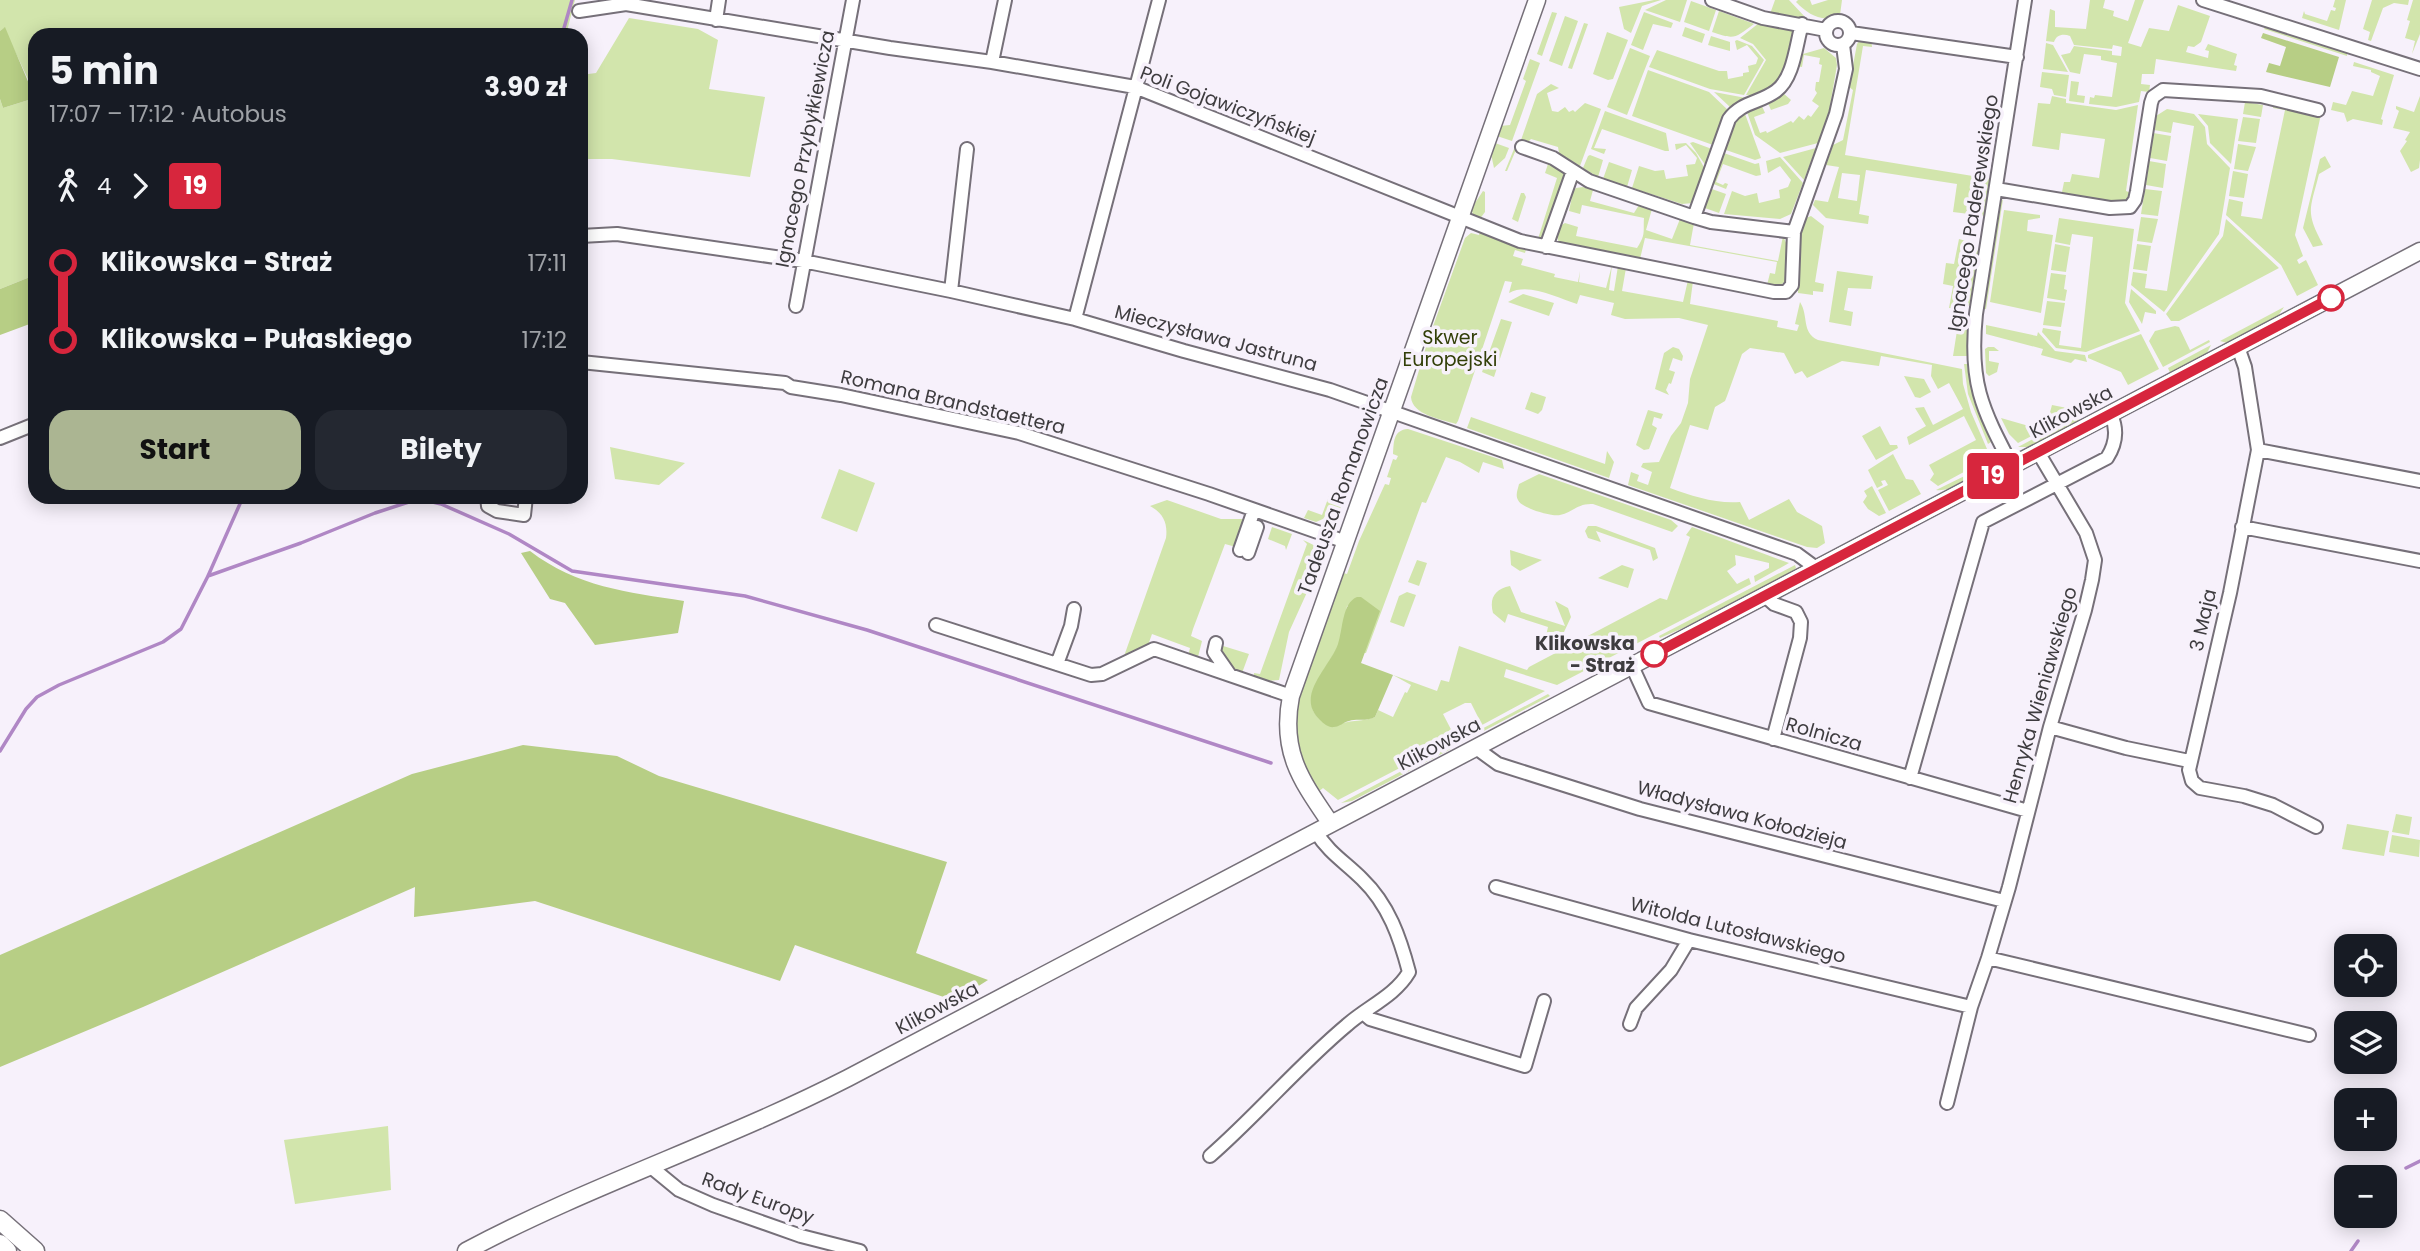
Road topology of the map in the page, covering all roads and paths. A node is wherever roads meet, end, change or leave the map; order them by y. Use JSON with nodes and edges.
{"nodes":[{"id":1,"x":719,"y":0,"type":"edge"},
{"id":2,"x":853,"y":0,"type":"edge"},
{"id":3,"x":1005,"y":0,"type":"edge"},
{"id":4,"x":1159,"y":0,"type":"edge"},
{"id":5,"x":1537,"y":0,"type":"edge"},
{"id":6,"x":1712,"y":0,"type":"edge"},
{"id":7,"x":2025,"y":0,"type":"edge"},
{"id":8,"x":2203,"y":0,"type":"edge"},
{"id":9,"x":579,"y":11,"type":"dead end"},
{"id":10,"x":716,"y":20,"type":"junction"},
{"id":11,"x":1802,"y":24,"type":"junction"},
{"id":12,"x":1826,"y":30,"type":"junction"},
{"id":13,"x":1850,"y":33,"type":"junction"},
{"id":14,"x":846,"y":39,"type":"junction"},
{"id":15,"x":1843,"y":45,"type":"junction"},
{"id":16,"x":2017,"y":57,"type":"junction"},
{"id":17,"x":992,"y":62,"type":"junction"},
{"id":18,"x":2420,"y":69,"type":"edge"},
{"id":19,"x":1135,"y":87,"type":"junction"},
{"id":20,"x":2318,"y":110,"type":"dead end"},
{"id":21,"x":1522,"y":147,"type":"dead end"},
{"id":22,"x":967,"y":149,"type":"dead end"},
{"id":23,"x":1573,"y":171,"type":"junction"},
{"id":24,"x":1996,"y":189,"type":"junction"},
{"id":25,"x":1461,"y":217,"type":"junction"},
{"id":26,"x":1694,"y":218,"type":"junction"},
{"id":27,"x":1794,"y":232,"type":"junction"},
{"id":28,"x":588,"y":236,"type":"edge"},
{"id":29,"x":1546,"y":247,"type":"junction"},
{"id":30,"x":2420,"y":251,"type":"edge"},
{"id":31,"x":803,"y":261,"type":"junction"},
{"id":32,"x":951,"y":291,"type":"junction"},
{"id":33,"x":796,"y":306,"type":"dead end"},
{"id":34,"x":1075,"y":319,"type":"junction"},
{"id":35,"x":2238,"y":347,"type":"junction"},
{"id":36,"x":588,"y":363,"type":"edge"},
{"id":37,"x":1392,"y":412,"type":"junction"},
{"id":38,"x":2111,"y":415,"type":"junction"},
{"id":39,"x":28,"y":427,"type":"edge"},
{"id":40,"x":0,"y":438,"type":"edge"},
{"id":41,"x":2258,"y":450,"type":"junction"},
{"id":42,"x":2038,"y":452,"type":"junction"},
{"id":43,"x":2012,"y":466,"type":"junction"},
{"id":44,"x":2420,"y":481,"type":"edge"},
{"id":45,"x":2058,"y":484,"type":"junction"},
{"id":46,"x":488,"y":504,"type":"edge"},
{"id":47,"x":525,"y":504,"type":"edge"},
{"id":48,"x":1258,"y":511,"type":"junction"},
{"id":49,"x":2242,"y":527,"type":"junction"},
{"id":50,"x":1346,"y":542,"type":"junction"},
{"id":51,"x":1244,"y":551,"type":"dead end"},
{"id":52,"x":2420,"y":561,"type":"edge"},
{"id":53,"x":1816,"y":568,"type":"junction"},
{"id":54,"x":1765,"y":596,"type":"junction"},
{"id":55,"x":1074,"y":609,"type":"dead end"},
{"id":56,"x":936,"y":625,"type":"dead end"},
{"id":57,"x":1057,"y":664,"type":"junction"},
{"id":58,"x":1205,"y":666,"type":"junction"},
{"id":59,"x":1632,"y":666,"type":"junction"},
{"id":60,"x":1230,"y":675,"type":"junction"},
{"id":61,"x":1291,"y":696,"type":"junction"},
{"id":62,"x":2050,"y":727,"type":"junction"},
{"id":63,"x":1773,"y":739,"type":"junction"},
{"id":64,"x":1476,"y":748,"type":"junction"},
{"id":65,"x":2189,"y":761,"type":"junction"},
{"id":66,"x":1910,"y":778,"type":"junction"},
{"id":67,"x":2028,"y":811,"type":"junction"},
{"id":68,"x":1331,"y":824,"type":"junction"},
{"id":69,"x":2316,"y":827,"type":"dead end"},
{"id":70,"x":1316,"y":832,"type":"junction"},
{"id":71,"x":1496,"y":887,"type":"dead end"},
{"id":72,"x":2004,"y":901,"type":"junction"},
{"id":73,"x":1689,"y":940,"type":"junction"},
{"id":74,"x":1989,"y":958,"type":"junction"},
{"id":75,"x":1544,"y":1001,"type":"dead end"},
{"id":76,"x":1971,"y":1007,"type":"junction"},
{"id":77,"x":1363,"y":1013,"type":"junction"},
{"id":78,"x":1630,"y":1024,"type":"dead end"},
{"id":79,"x":2309,"y":1035,"type":"dead end"},
{"id":80,"x":1947,"y":1103,"type":"dead end"},
{"id":81,"x":1210,"y":1156,"type":"dead end"},
{"id":82,"x":651,"y":1167,"type":"junction"},
{"id":83,"x":0,"y":1220,"type":"edge"},
{"id":84,"x":0,"y":1244,"type":"edge"},
{"id":85,"x":7,"y":1251,"type":"edge"},
{"id":86,"x":35,"y":1251,"type":"edge"},
{"id":87,"x":466,"y":1251,"type":"edge"},
{"id":88,"x":860,"y":1251,"type":"edge"}],
"edges":[{"from":1,"to":10,"type":"street"},
{"from":2,"to":14,"type":"street","name":"Ignacego Przybyłkiewicza"},
{"from":3,"to":17,"type":"street"},
{"from":4,"to":19,"type":"street"},
{"from":5,"to":25,"type":"street","name":"Tadeusza Romanowicza"},
{"from":6,"to":11,"type":"street"},
{"from":7,"to":16,"type":"street","name":"Ignacego Paderewskiego"},
{"from":8,"to":18,"type":"street"},
{"from":9,"to":10,"type":"street","name":"Poli Gojawiczyńskiej"},
{"from":10,"to":14,"type":"street","name":"Poli Gojawiczyńskiej"},
{"from":11,"to":12,"type":"street"},
{"from":11,"to":26,"type":"street"},
{"from":12,"to":13,"type":"street"},
{"from":12,"to":15,"type":"street"},
{"from":13,"to":15,"type":"street"},
{"from":13,"to":16,"type":"street"},
{"from":14,"to":17,"type":"street","name":"Poli Gojawiczyńskiej"},
{"from":14,"to":31,"type":"street","name":"Ignacego Przybyłkiewicza"},
{"from":15,"to":27,"type":"street"},
{"from":16,"to":24,"type":"street","name":"Ignacego Paderewskiego"},
{"from":17,"to":19,"type":"street","name":"Poli Gojawiczyńskiej"},
{"from":19,"to":25,"type":"street","name":"Poli Gojawiczyńskiej"},
{"from":19,"to":34,"type":"street"},
{"from":20,"to":24,"type":"street"},
{"from":21,"to":23,"type":"street"},
{"from":22,"to":32,"type":"street"},
{"from":23,"to":26,"type":"street"},
{"from":23,"to":29,"type":"street"},
{"from":24,"to":43,"type":"street","name":"Ignacego Paderewskiego"},
{"from":25,"to":29,"type":"street","name":"Poli Gojawiczyńskiej"},
{"from":25,"to":37,"type":"street","name":"Tadeusza Romanowicza"},
{"from":26,"to":27,"type":"street"},
{"from":27,"to":29,"type":"street","name":"Poli Gojawiczyńskiej"},
{"from":28,"to":31,"type":"street","name":"Mieczysława Jastruna"},
{"from":30,"to":35,"type":"street","name":"Klikowska"},
{"from":31,"to":32,"type":"street","name":"Mieczysława Jastruna"},
{"from":31,"to":33,"type":"street","name":"Ignacego Przybyłkiewicza"},
{"from":32,"to":34,"type":"street","name":"Mieczysława Jastruna"},
{"from":34,"to":37,"type":"street","name":"Mieczysława Jastruna"},
{"from":35,"to":38,"type":"street","name":"Klikowska"},
{"from":35,"to":41,"type":"street","name":"3 Maja"},
{"from":36,"to":48,"type":"street","name":"Romana Brandstaettera"},
{"from":37,"to":50,"type":"street","name":"Tadeusza Romanowicza"},
{"from":37,"to":53,"type":"street","name":"Mieczysława Jastruna"},
{"from":38,"to":42,"type":"street","name":"Klikowska"},
{"from":38,"to":45,"type":"street"},
{"from":39,"to":40,"type":"street"},
{"from":41,"to":44,"type":"street"},
{"from":41,"to":49,"type":"street","name":"3 Maja"},
{"from":42,"to":43,"type":"street","name":"Klikowska"},
{"from":42,"to":45,"type":"street","name":"Henryka Wieniawskiego"},
{"from":43,"to":53,"type":"street","name":"Klikowska"},
{"from":45,"to":62,"type":"street","name":"Henryka Wieniawskiego"},
{"from":45,"to":66,"type":"street"},
{"from":46,"to":47,"type":"street"},
{"from":48,"to":50,"type":"street","name":"Romana Brandstaettera"},
{"from":48,"to":51,"type":"street"},
{"from":49,"to":52,"type":"street"},
{"from":49,"to":65,"type":"street","name":"3 Maja"},
{"from":50,"to":61,"type":"street","name":"Tadeusza Romanowicza"},
{"from":53,"to":54,"type":"street","name":"Klikowska"},
{"from":54,"to":59,"type":"street","name":"Klikowska"},
{"from":54,"to":63,"type":"street"},
{"from":55,"to":57,"type":"street"},
{"from":56,"to":57,"type":"street"},
{"from":57,"to":58,"type":"street"},
{"from":58,"to":60,"type":"street"},
{"from":58,"to":60,"type":"street"},
{"from":59,"to":63,"type":"street","name":"Rolnicza"},
{"from":59,"to":64,"type":"street","name":"Klikowska"},
{"from":60,"to":61,"type":"street"},
{"from":61,"to":68,"type":"street","name":"Tadeusza Romanowicza"},
{"from":62,"to":65,"type":"street"},
{"from":62,"to":67,"type":"street","name":"Henryka Wieniawskiego"},
{"from":63,"to":66,"type":"street","name":"Rolnicza"},
{"from":64,"to":68,"type":"street","name":"Klikowska"},
{"from":64,"to":72,"type":"street","name":"Władysława Kołodzieja"},
{"from":65,"to":69,"type":"street"},
{"from":66,"to":67,"type":"street","name":"Rolnicza"},
{"from":67,"to":72,"type":"street","name":"Henryka Wieniawskiego"},
{"from":68,"to":70,"type":"street","name":"Klikowska"},
{"from":70,"to":77,"type":"street"},
{"from":70,"to":82,"type":"street","name":"Klikowska"},
{"from":71,"to":73,"type":"street","name":"Witolda Lutosławskiego"},
{"from":72,"to":74,"type":"street","name":"Henryka Wieniawskiego"},
{"from":73,"to":76,"type":"street","name":"Witolda Lutosławskiego"},
{"from":73,"to":78,"type":"street"},
{"from":74,"to":76,"type":"street","name":"Henryka Wieniawskiego"},
{"from":74,"to":79,"type":"street"},
{"from":75,"to":77,"type":"street"},
{"from":76,"to":80,"type":"street","name":"Henryka Wieniawskiego"},
{"from":77,"to":81,"type":"street"},
{"from":82,"to":87,"type":"street","name":"Klikowska"},
{"from":82,"to":88,"type":"street","name":"Rady Europy"},
{"from":83,"to":86,"type":"main road"},
{"from":84,"to":85,"type":"main road"}]}
